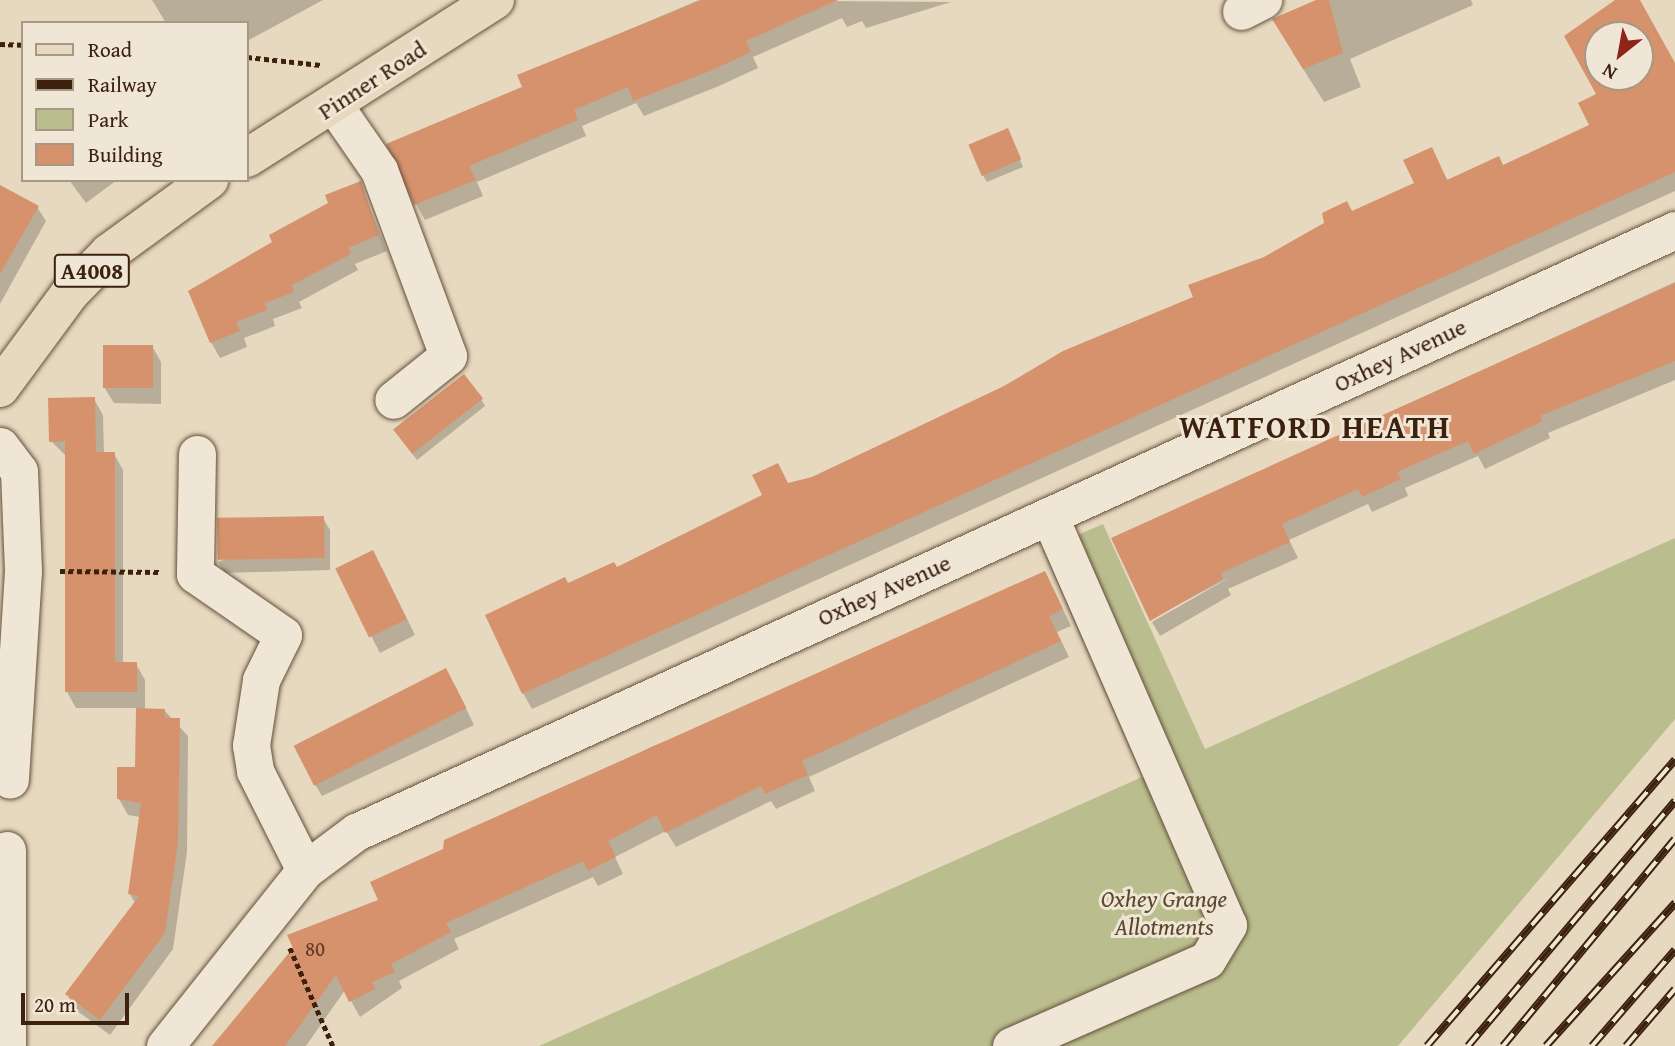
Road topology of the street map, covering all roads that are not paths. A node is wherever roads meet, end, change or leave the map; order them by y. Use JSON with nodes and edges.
{"nodes":[{"id":1,"x":495,"y":0,"type":"edge"},
{"id":2,"x":344,"y":98,"type":"junction"},
{"id":3,"x":248,"y":157,"type":"edge"},
{"id":4,"x":206,"y":182,"type":"edge"},
{"id":5,"x":1675,"y":230,"type":"edge"},
{"id":6,"x":0,"y":388,"type":"edge"},
{"id":7,"x":393,"y":400,"type":"dead end"},
{"id":8,"x":0,"y":446,"type":"edge"},
{"id":9,"x":197,"y":454,"type":"dead end"},
{"id":10,"x":1049,"y":515,"type":"junction"},
{"id":11,"x":10,"y":780,"type":"dead end"},
{"id":12,"x":7,"y":849,"type":"dead end"},
{"id":13,"x":305,"y":870,"type":"junction"},
{"id":14,"x":7,"y":1046,"type":"edge"},
{"id":15,"x":165,"y":1046,"type":"edge"},
{"id":16,"x":1011,"y":1046,"type":"edge"}],
"edges":[{"from":1,"to":2,"type":"main road","name":"Pinner Road"},
{"from":2,"to":3,"type":"main road","name":"Pinner Road"},
{"from":2,"to":7,"type":"street"},
{"from":4,"to":6,"type":"main road","number":"A4008"},
{"from":5,"to":10,"type":"street","name":"Oxhey Avenue"},
{"from":8,"to":11,"type":"street"},
{"from":9,"to":13,"type":"street"},
{"from":10,"to":13,"type":"street","name":"Oxhey Avenue"},
{"from":10,"to":16,"type":"street"},
{"from":12,"to":14,"type":"street"},
{"from":13,"to":15,"type":"street","name":"Oxhey Avenue"}]}
